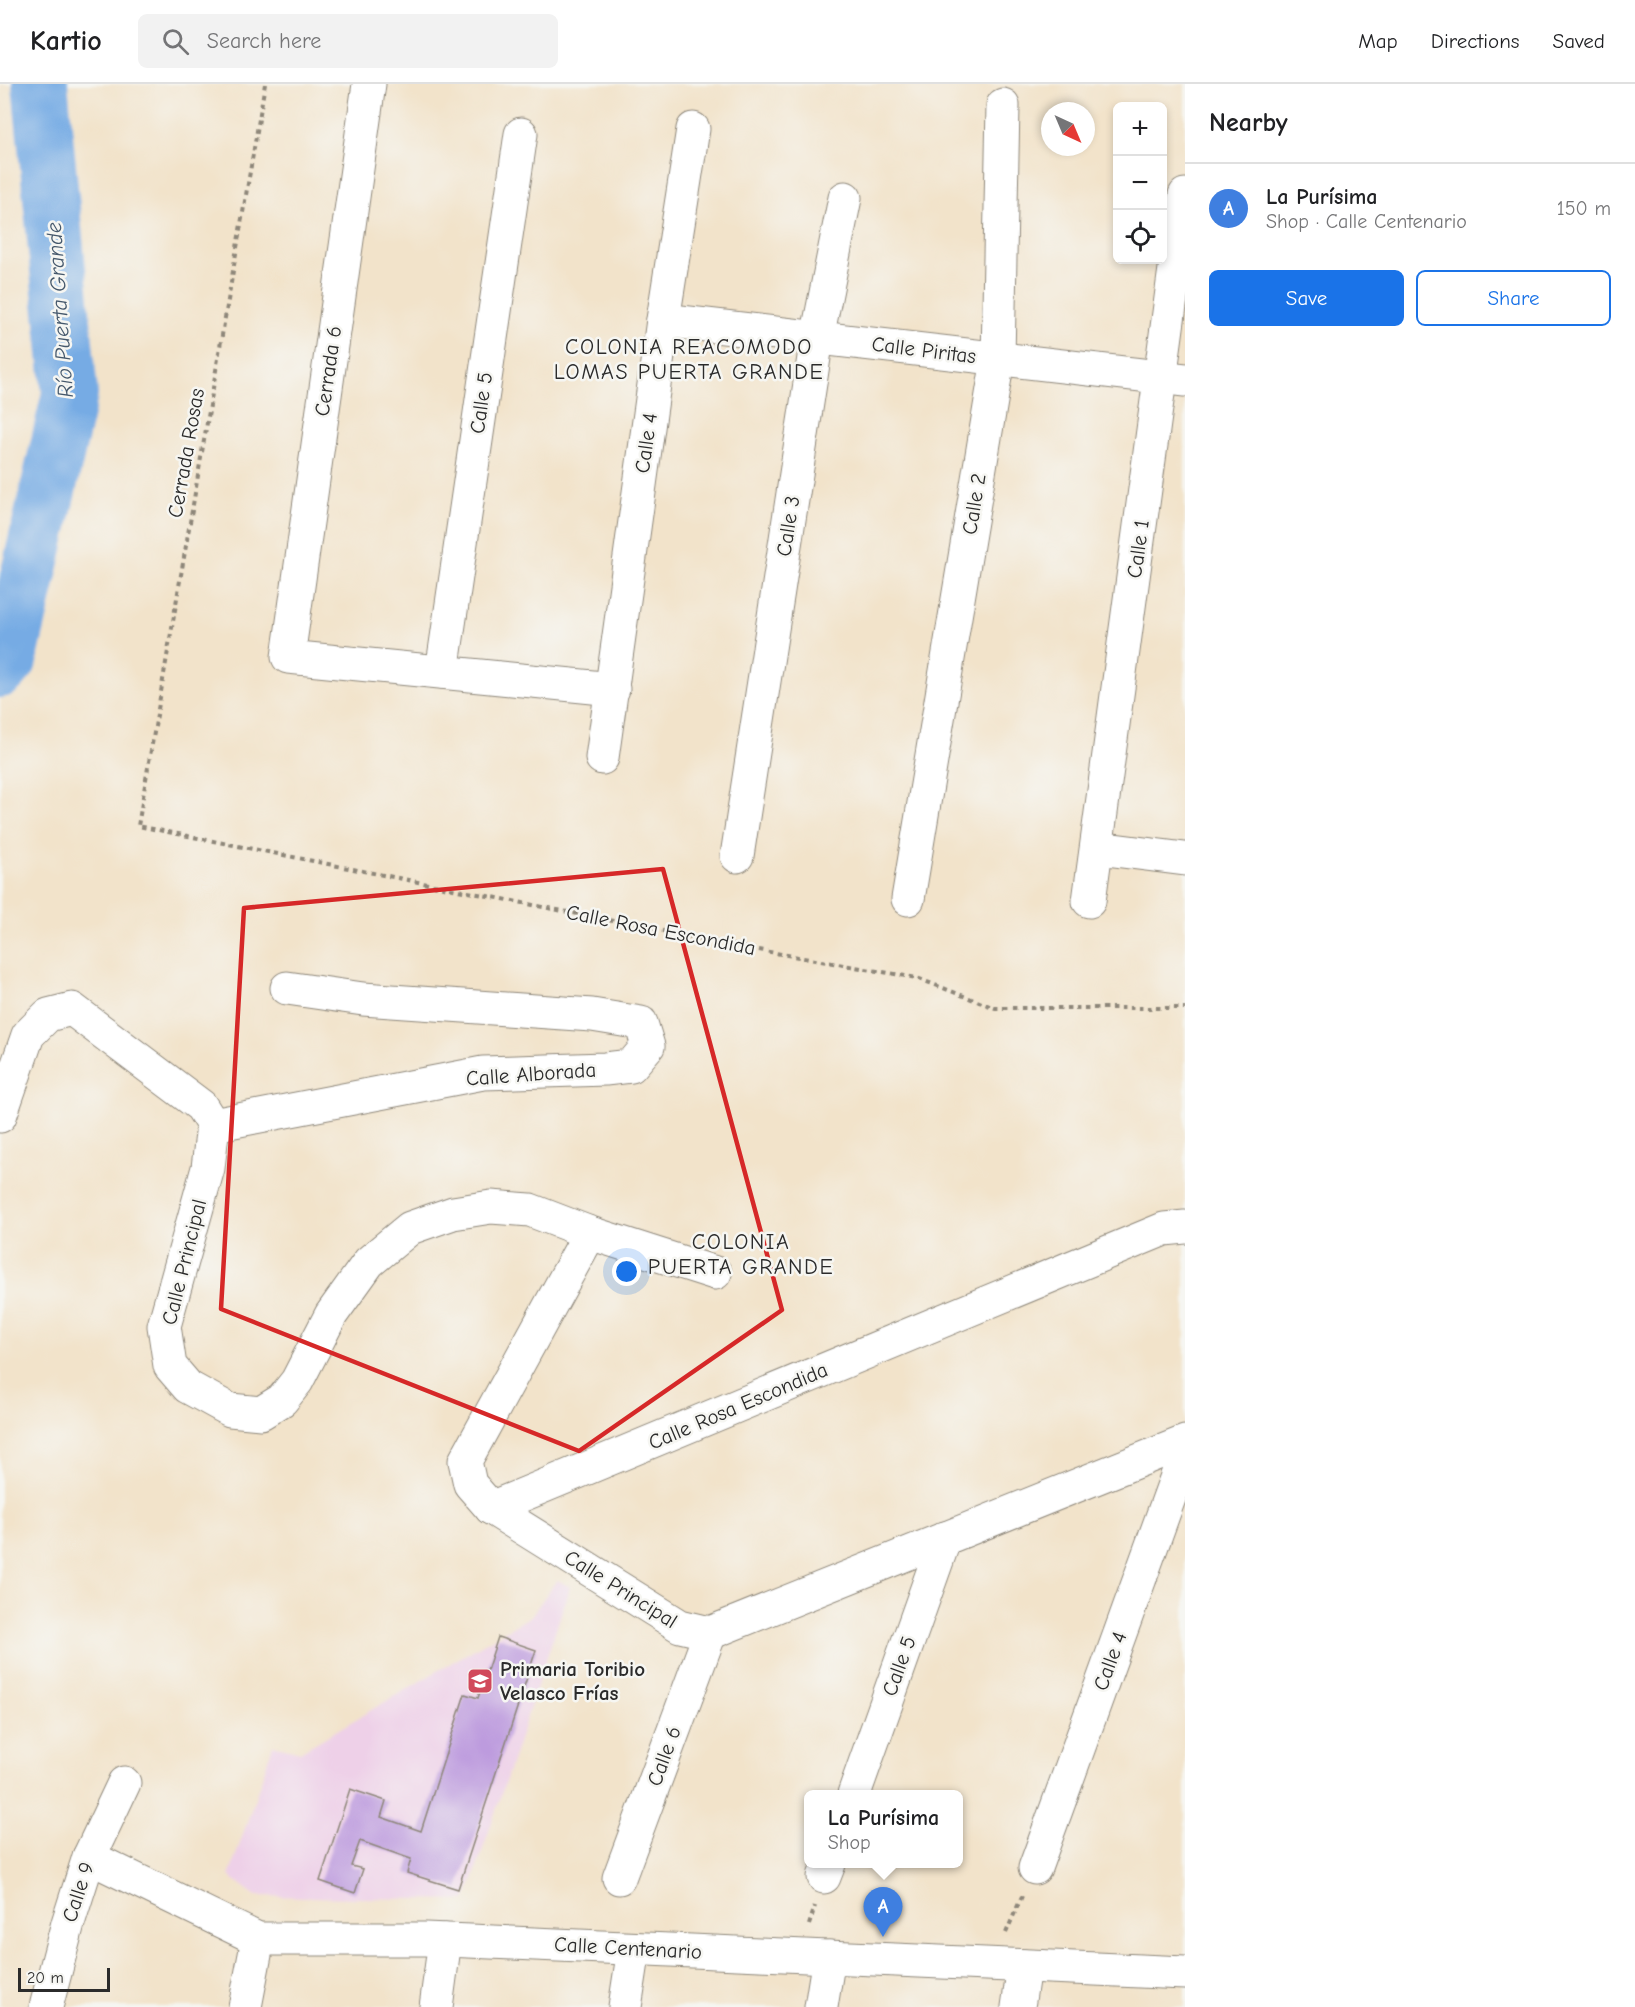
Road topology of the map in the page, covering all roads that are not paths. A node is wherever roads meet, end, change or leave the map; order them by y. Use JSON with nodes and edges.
{"nodes":[{"id":1,"x":369,"y":84,"type":"edge"},
{"id":2,"x":1003,"y":105,"type":"dead end"},
{"id":3,"x":693,"y":129,"type":"dead end"},
{"id":4,"x":521,"y":134,"type":"dead end"},
{"id":5,"x":1185,"y":195,"type":"edge"},
{"id":6,"x":845,"y":198,"type":"dead end"},
{"id":7,"x":663,"y":320,"type":"junction"},
{"id":8,"x":817,"y":338,"type":"junction"},
{"id":9,"x":998,"y":359,"type":"junction"},
{"id":10,"x":1173,"y":379,"type":"edge"},
{"id":11,"x":442,"y":672,"type":"junction"},
{"id":12,"x":613,"y":689,"type":"junction"},
{"id":13,"x":602,"y":758,"type":"dead end"},
{"id":14,"x":1098,"y":848,"type":"junction"},
{"id":15,"x":737,"y":856,"type":"dead end"},
{"id":16,"x":1185,"y":859,"type":"edge"},
{"id":17,"x":908,"y":899,"type":"dead end"},
{"id":18,"x":1089,"y":901,"type":"dead end"},
{"id":19,"x":287,"y":988,"type":"dead end"},
{"id":20,"x":0,"y":1116,"type":"edge"},
{"id":21,"x":213,"y":1125,"type":"junction"},
{"id":22,"x":1185,"y":1227,"type":"edge"},
{"id":23,"x":591,"y":1233,"type":"junction"},
{"id":24,"x":715,"y":1274,"type":"dead end"},
{"id":25,"x":1185,"y":1442,"type":"edge"},
{"id":26,"x":1185,"y":1454,"type":"edge"},
{"id":27,"x":491,"y":1508,"type":"junction"},
{"id":28,"x":945,"y":1538,"type":"junction"},
{"id":29,"x":710,"y":1633,"type":"junction"},
{"id":30,"x":124,"y":1783,"type":"dead end"},
{"id":31,"x":855,"y":1790,"type":"edge"},
{"id":32,"x":89,"y":1857,"type":"junction"},
{"id":33,"x":1035,"y":1868,"type":"road end"},
{"id":34,"x":619,"y":1878,"type":"dead end"},
{"id":35,"x":258,"y":1939,"type":"junction"},
{"id":36,"x":445,"y":1940,"type":"junction"},
{"id":37,"x":634,"y":1949,"type":"junction"},
{"id":38,"x":814,"y":1956,"type":"junction"},
{"id":39,"x":1024,"y":1966,"type":"junction"},
{"id":40,"x":1185,"y":1973,"type":"edge"},
{"id":41,"x":46,"y":2007,"type":"edge"},
{"id":42,"x":245,"y":2007,"type":"edge"},
{"id":43,"x":436,"y":2007,"type":"edge"},
{"id":44,"x":626,"y":2007,"type":"edge"},
{"id":45,"x":821,"y":2007,"type":"edge"},
{"id":46,"x":1018,"y":2007,"type":"edge"}],
"edges":[{"from":1,"to":11,"type":"street","name":"Cerrada 6"},
{"from":2,"to":9,"type":"street","name":"Calle 2"},
{"from":3,"to":7,"type":"street","name":"Calle 4"},
{"from":4,"to":11,"type":"street","name":"Calle 5"},
{"from":5,"to":10,"type":"street","name":"Calle 1"},
{"from":6,"to":8,"type":"street","name":"Calle 3"},
{"from":7,"to":8,"type":"street","name":"Calle Piritas"},
{"from":7,"to":12,"type":"street","name":"Calle 4"},
{"from":8,"to":9,"type":"street","name":"Calle Piritas"},
{"from":8,"to":15,"type":"street","name":"Calle 3"},
{"from":9,"to":10,"type":"street","name":"Calle Piritas"},
{"from":9,"to":17,"type":"street","name":"Calle 2"},
{"from":10,"to":14,"type":"street","name":"Calle 1"},
{"from":11,"to":12,"type":"street"},
{"from":12,"to":13,"type":"street","name":"Calle 4"},
{"from":14,"to":16,"type":"street"},
{"from":14,"to":18,"type":"street","name":"Calle 1"},
{"from":19,"to":21,"type":"street","name":"Calle Alborada"},
{"from":20,"to":21,"type":"street"},
{"from":21,"to":23,"type":"street","name":"Calle Principal"},
{"from":22,"to":27,"type":"street","name":"Calle Rosa Escondida"},
{"from":23,"to":24,"type":"street","name":"Calle Principal"},
{"from":23,"to":27,"type":"street","name":"Calle Principal"},
{"from":25,"to":28,"type":"street"},
{"from":26,"to":33,"type":"street","name":"Calle 4"},
{"from":27,"to":29,"type":"street","name":"Calle Principal"},
{"from":28,"to":29,"type":"street"},
{"from":28,"to":31,"type":"street","name":"Calle 5"},
{"from":29,"to":34,"type":"street","name":"Calle 6"},
{"from":30,"to":32,"type":"street","name":"Calle 9"},
{"from":32,"to":35,"type":"street","name":"Calle Centenario"},
{"from":32,"to":41,"type":"street","name":"Calle 9"},
{"from":35,"to":36,"type":"street","name":"Calle Centenario"},
{"from":35,"to":42,"type":"street"},
{"from":36,"to":37,"type":"street","name":"Calle Centenario"},
{"from":36,"to":43,"type":"street"},
{"from":37,"to":38,"type":"street","name":"Calle Centenario"},
{"from":37,"to":44,"type":"street"},
{"from":38,"to":39,"type":"street","name":"Calle Centenario"},
{"from":38,"to":45,"type":"street"},
{"from":39,"to":40,"type":"street","name":"Calle Centenario"},
{"from":39,"to":46,"type":"street"}]}
